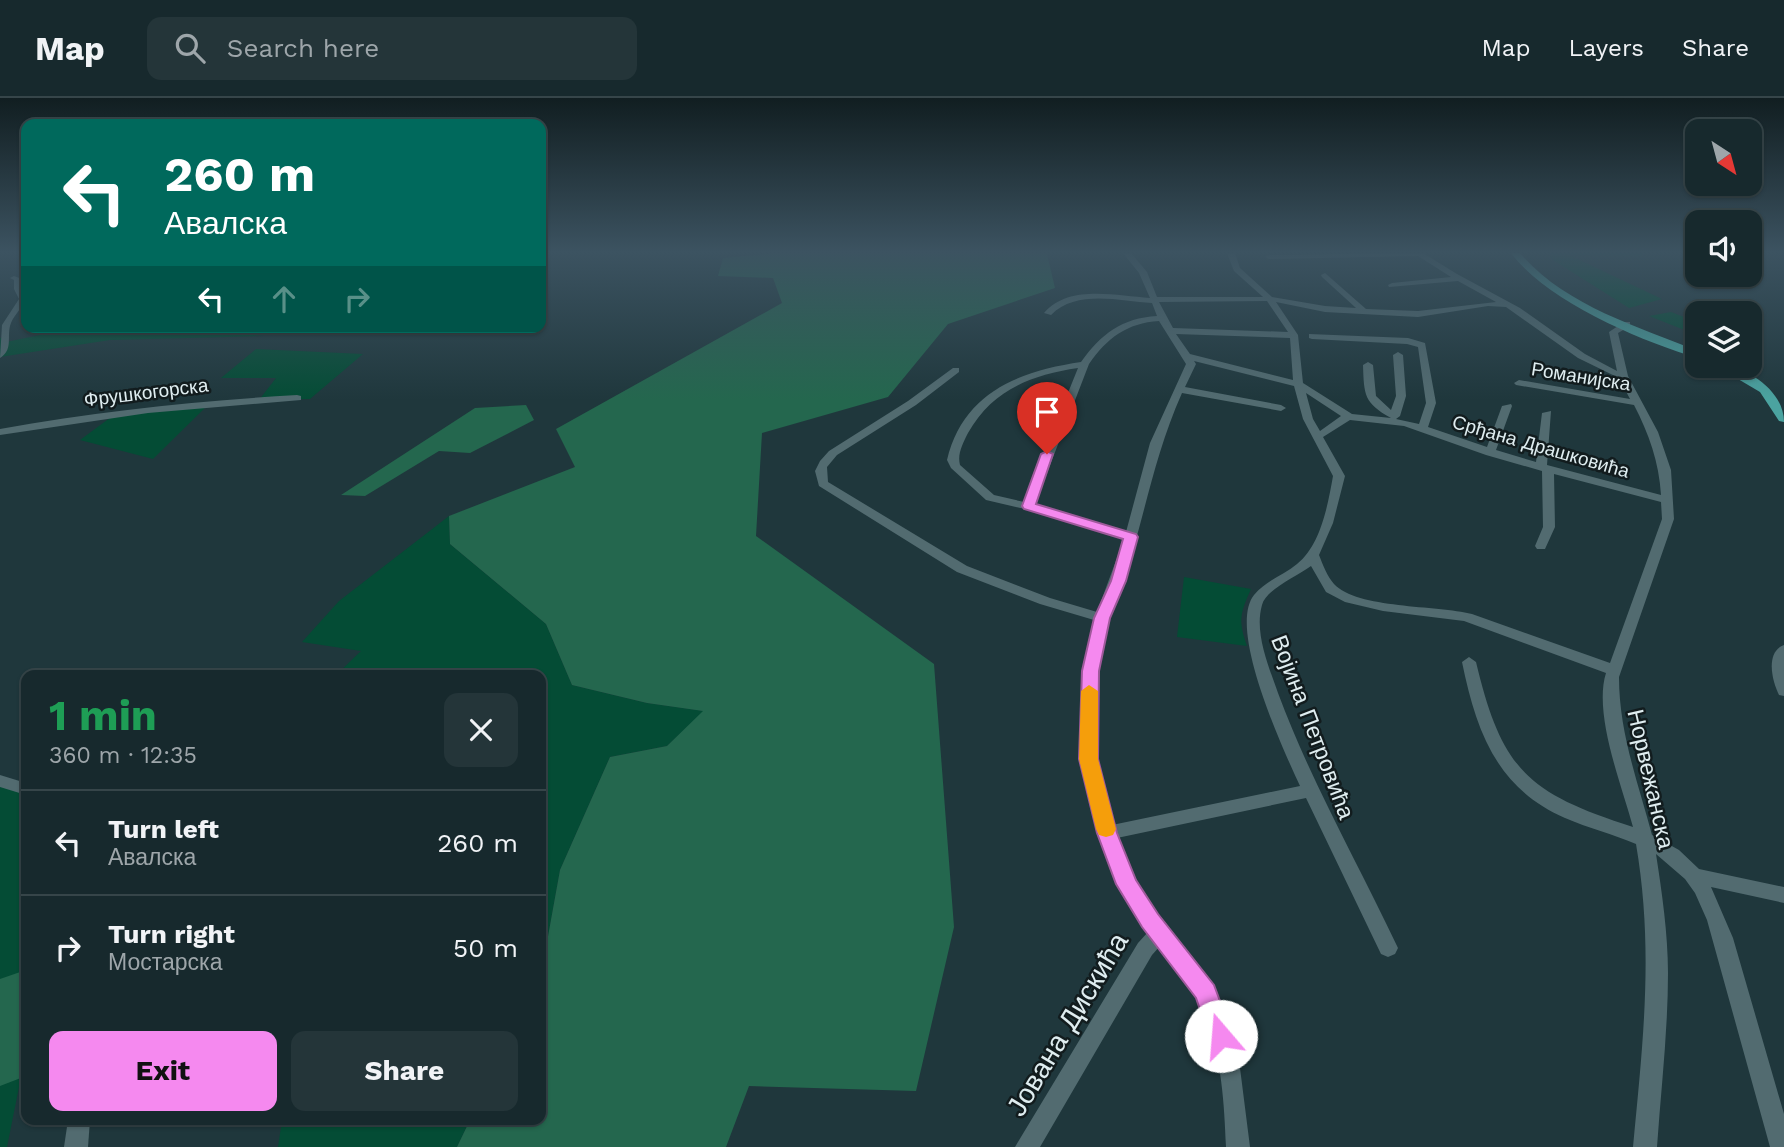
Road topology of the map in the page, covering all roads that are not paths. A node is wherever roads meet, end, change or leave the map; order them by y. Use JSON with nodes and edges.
{"nodes":[{"id":1,"x":21,"y":302,"type":"edge"},
{"id":2,"x":1062,"y":302,"type":"edge"},
{"id":3,"x":1157,"y":302,"type":"edge"},
{"id":4,"x":1272,"y":302,"type":"edge"},
{"id":5,"x":1289,"y":302,"type":"edge"},
{"id":6,"x":1354,"y":302,"type":"edge"},
{"id":7,"x":1501,"y":302,"type":"edge"},
{"id":8,"x":1582,"y":302,"type":"edge"},
{"id":9,"x":1507,"y":305,"type":"junction"},
{"id":10,"x":1363,"y":310,"type":"junction"},
{"id":11,"x":1048,"y":313,"type":"dead end"},
{"id":12,"x":1167,"y":324,"type":"junction"},
{"id":13,"x":1626,"y":324,"type":"junction"},
{"id":14,"x":1294,"y":335,"type":"junction"},
{"id":15,"x":1312,"y":336,"type":"dead end"},
{"id":16,"x":1685,"y":349,"type":"edge"},
{"id":17,"x":0,"y":355,"type":"edge"},
{"id":18,"x":1398,"y":355,"type":"dead end"},
{"id":19,"x":1189,"y":357,"type":"junction"},
{"id":20,"x":1084,"y":364,"type":"junction"},
{"id":21,"x":1368,"y":365,"type":"dead end"},
{"id":22,"x":956,"y":370,"type":"dead end"},
{"id":23,"x":1623,"y":376,"type":"junction"},
{"id":24,"x":1747,"y":378,"type":"edge"},
{"id":25,"x":1519,"y":383,"type":"dead end"},
{"id":26,"x":1298,"y":384,"type":"junction"},
{"id":27,"x":1179,"y":389,"type":"junction"},
{"id":28,"x":297,"y":398,"type":"dead end"},
{"id":29,"x":1638,"y":402,"type":"junction"},
{"id":30,"x":1780,"y":402,"type":"edge"},
{"id":31,"x":1507,"y":406,"type":"dead end"},
{"id":32,"x":1282,"y":408,"type":"dead end"},
{"id":33,"x":1547,"y":413,"type":"dead end"},
{"id":34,"x":1394,"y":416,"type":"junction"},
{"id":35,"x":1349,"y":417,"type":"junction"},
{"id":36,"x":1784,"y":418,"type":"edge"},
{"id":37,"x":1405,"y":423,"type":"junction"},
{"id":38,"x":1423,"y":428,"type":"junction"},
{"id":39,"x":0,"y":432,"type":"edge"},
{"id":40,"x":1316,"y":436,"type":"junction"},
{"id":41,"x":1490,"y":453,"type":"junction"},
{"id":42,"x":1545,"y":469,"type":"junction"},
{"id":43,"x":1668,"y":500,"type":"junction"},
{"id":44,"x":1028,"y":506,"type":"junction"},
{"id":45,"x":1130,"y":537,"type":"junction"},
{"id":46,"x":1541,"y":546,"type":"dead end"},
{"id":47,"x":1313,"y":556,"type":"junction"},
{"id":48,"x":1102,"y":618,"type":"junction"},
{"id":49,"x":1784,"y":650,"type":"edge"},
{"id":50,"x":1469,"y":662,"type":"dead end"},
{"id":51,"x":1614,"y":670,"type":"junction"},
{"id":52,"x":1784,"y":691,"type":"edge"},
{"id":53,"x":0,"y":782,"type":"edge"},
{"id":54,"x":21,"y":788,"type":"edge"},
{"id":55,"x":1308,"y":792,"type":"junction"},
{"id":56,"x":1107,"y":833,"type":"junction"},
{"id":57,"x":1644,"y":838,"type":"junction"},
{"id":58,"x":1694,"y":876,"type":"junction"},
{"id":59,"x":1784,"y":895,"type":"edge"},
{"id":60,"x":1159,"y":933,"type":"junction"},
{"id":61,"x":1388,"y":948,"type":"dead end"},
{"id":62,"x":78,"y":1125,"type":"edge"},
{"id":63,"x":76,"y":1147,"type":"edge"},
{"id":64,"x":1027,"y":1147,"type":"edge"},
{"id":65,"x":1238,"y":1147,"type":"edge"},
{"id":66,"x":1646,"y":1147,"type":"edge"},
{"id":67,"x":1782,"y":1147,"type":"edge"}],
"edges":[{"from":1,"to":17,"type":"street"},
{"from":2,"to":11,"type":"street"},
{"from":3,"to":12,"type":"street"},
{"from":4,"to":14,"type":"street"},
{"from":5,"to":10,"type":"street"},
{"from":6,"to":10,"type":"street"},
{"from":7,"to":9,"type":"street"},
{"from":8,"to":13,"type":"main road"},
{"from":9,"to":10,"type":"street"},
{"from":9,"to":23,"type":"street"},
{"from":12,"to":14,"type":"street"},
{"from":12,"to":19,"type":"street"},
{"from":12,"to":20,"type":"street"},
{"from":13,"to":16,"type":"main road"},
{"from":13,"to":23,"type":"street","name":"Норвежанска"},
{"from":14,"to":26,"type":"street"},
{"from":15,"to":38,"type":"street"},
{"from":18,"to":34,"type":"street"},
{"from":19,"to":26,"type":"street","name":"Срђана Драшковића"},
{"from":19,"to":27,"type":"street"},
{"from":20,"to":44,"type":"street"},
{"from":20,"to":44,"type":"street"},
{"from":21,"to":34,"type":"street","name":"Срђана Драшковића"},
{"from":22,"to":48,"type":"street"},
{"from":23,"to":29,"type":"street","name":"Норвежанска"},
{"from":24,"to":30,"type":"main road"},
{"from":25,"to":29,"type":"street","name":"Романијска"},
{"from":26,"to":35,"type":"street","name":"Срђана Драшковића"},
{"from":26,"to":40,"type":"street"},
{"from":27,"to":32,"type":"street"},
{"from":27,"to":45,"type":"street"},
{"from":28,"to":39,"type":"street","name":"Фрушкогорска"},
{"from":29,"to":43,"type":"street","name":"Норвежанска"},
{"from":30,"to":36,"type":"main road"},
{"from":31,"to":41,"type":"street"},
{"from":33,"to":42,"type":"street"},
{"from":34,"to":37,"type":"street","name":"Срђана Драшковића"},
{"from":35,"to":37,"type":"street","name":"Срђана Драшковића"},
{"from":35,"to":40,"type":"street"},
{"from":37,"to":38,"type":"street","name":"Срђана Драшковића"},
{"from":38,"to":41,"type":"street","name":"Срђана Драшковића"},
{"from":40,"to":47,"type":"street"},
{"from":41,"to":42,"type":"street","name":"Срђана Драшковића"},
{"from":42,"to":43,"type":"street","name":"Срђана Драшковића"},
{"from":42,"to":46,"type":"street"},
{"from":43,"to":51,"type":"street","name":"Норвежанска"},
{"from":44,"to":45,"type":"street"},
{"from":45,"to":48,"type":"street"},
{"from":47,"to":51,"type":"street"},
{"from":47,"to":55,"type":"street","name":"Војина Петровића"},
{"from":48,"to":56,"type":"street"},
{"from":49,"to":52,"type":"street"},
{"from":50,"to":57,"type":"street"},
{"from":51,"to":57,"type":"street","name":"Норвежанска"},
{"from":53,"to":54,"type":"street"},
{"from":55,"to":56,"type":"street"},
{"from":55,"to":61,"type":"street","name":"Војина Петровића"},
{"from":56,"to":60,"type":"street"},
{"from":57,"to":58,"type":"street"},
{"from":57,"to":66,"type":"street","name":"Норвежанска"},
{"from":58,"to":59,"type":"street"},
{"from":58,"to":67,"type":"street"},
{"from":60,"to":64,"type":"street","name":"Јована Дискића"},
{"from":60,"to":65,"type":"street"},
{"from":62,"to":63,"type":"street"}]}
